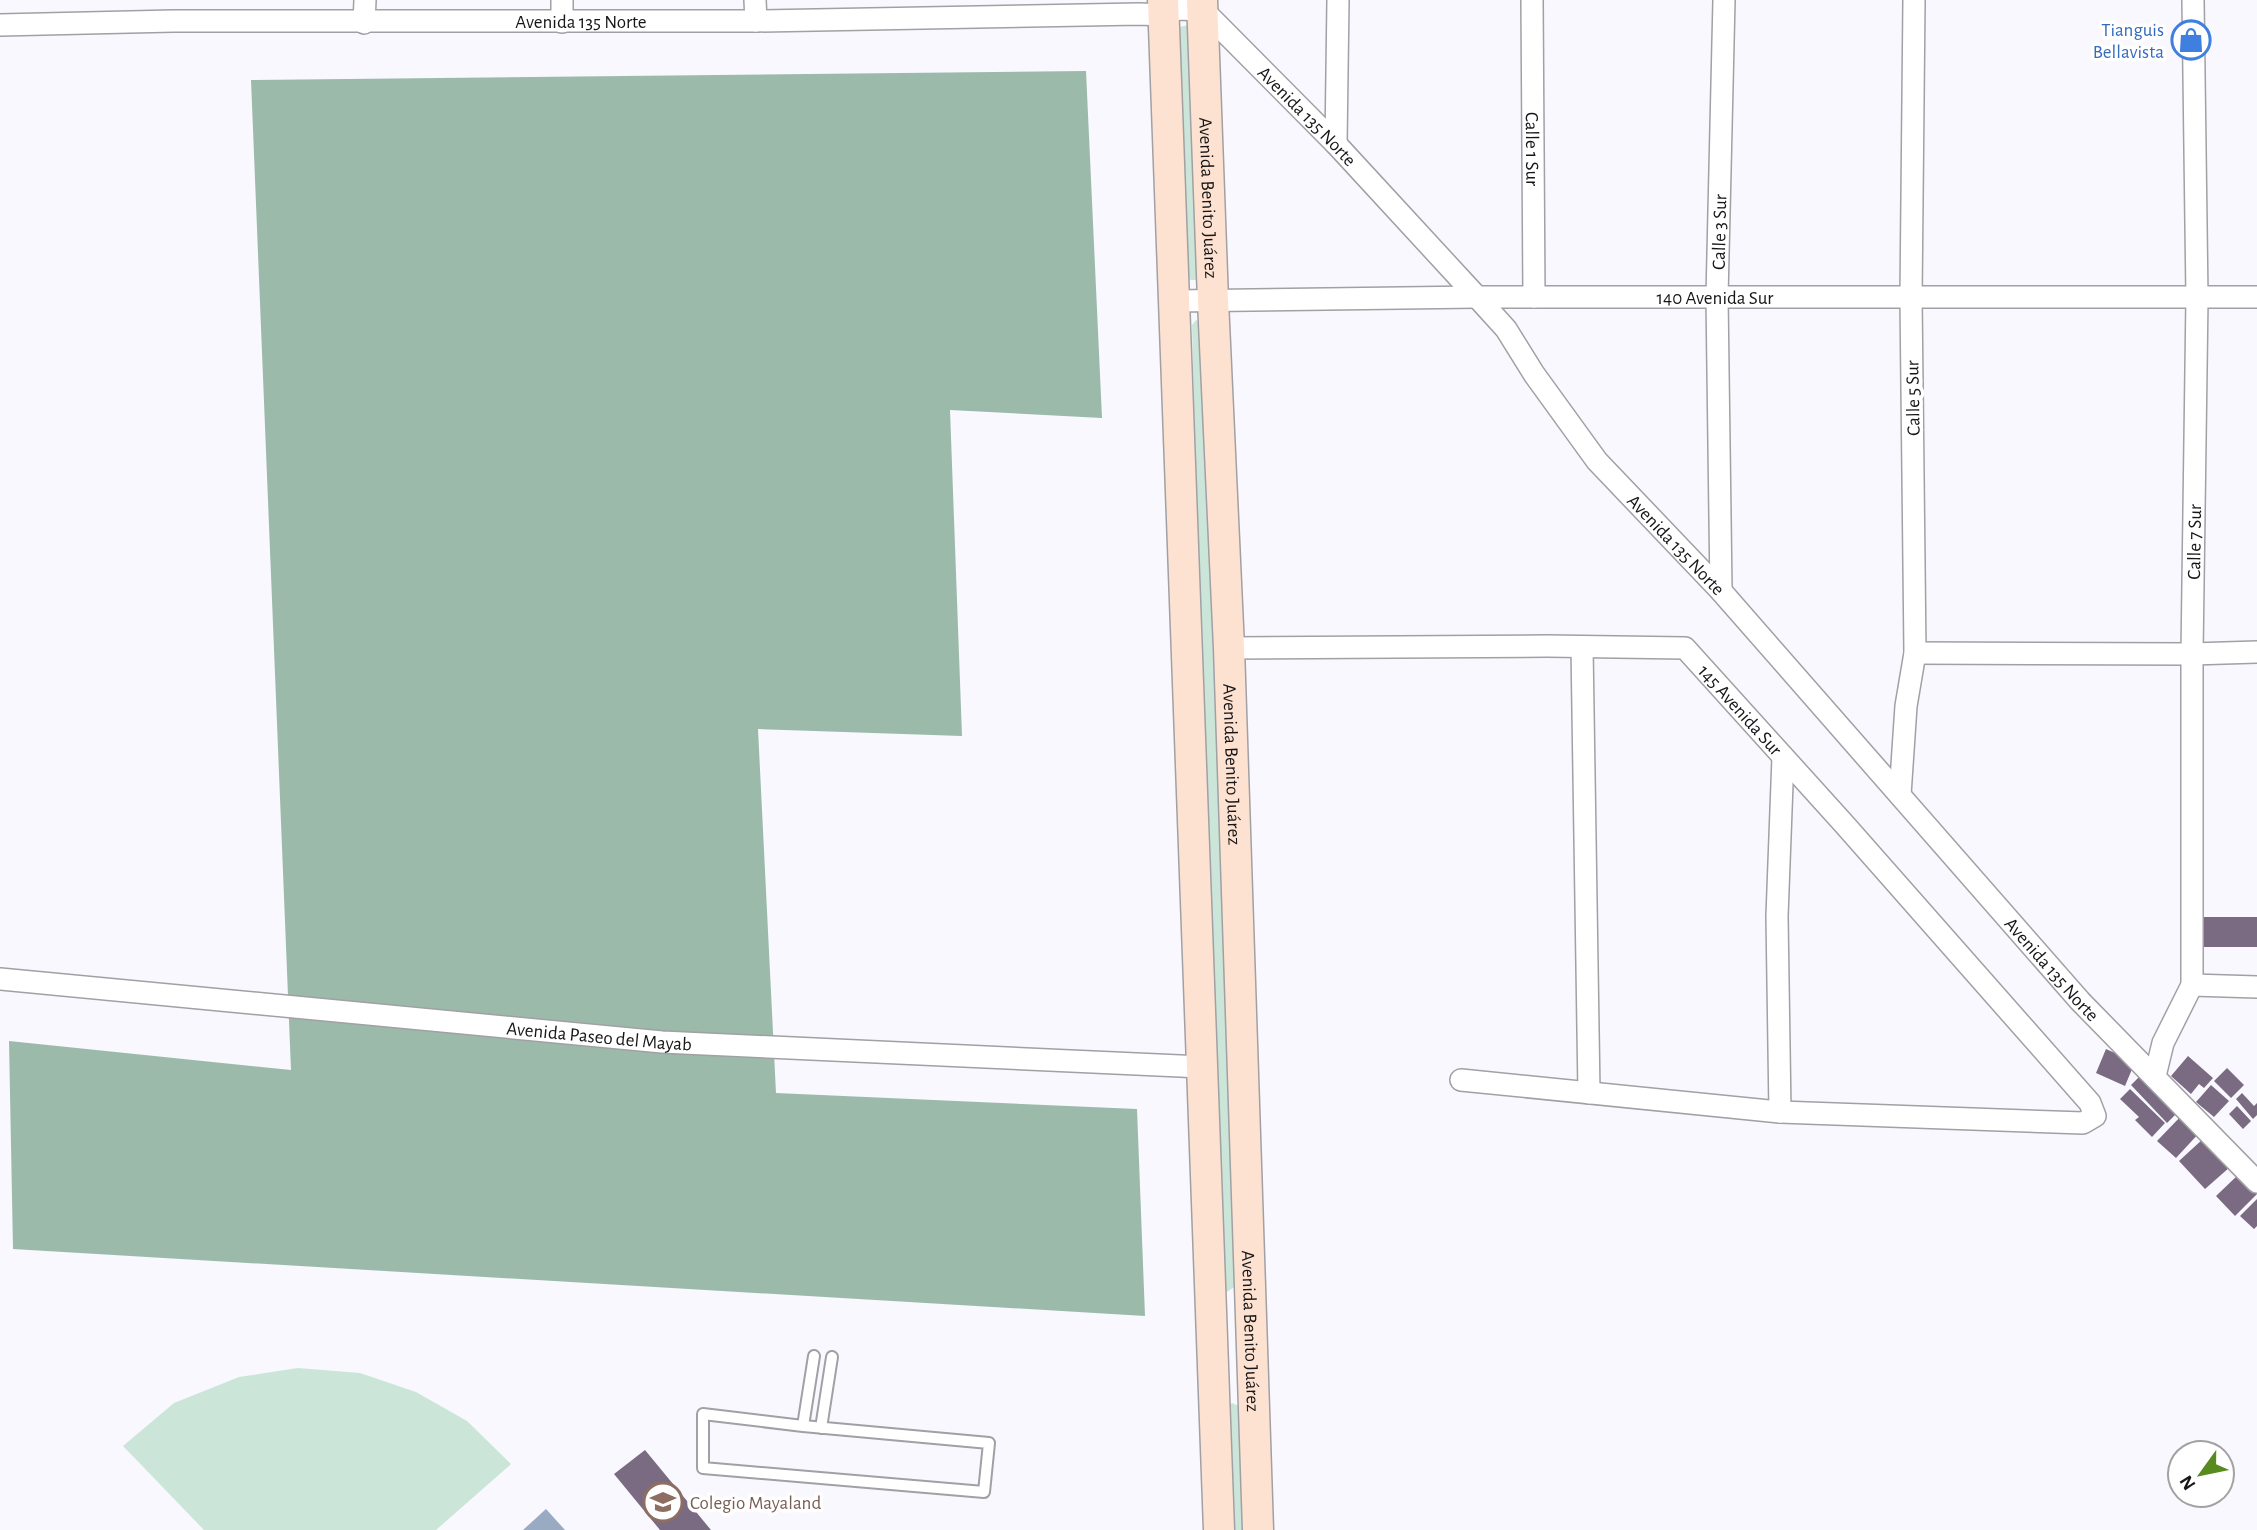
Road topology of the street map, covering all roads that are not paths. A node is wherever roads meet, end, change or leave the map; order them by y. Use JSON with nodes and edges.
{"nodes":[{"id":1,"x":365,"y":0,"type":"edge"},
{"id":2,"x":562,"y":0,"type":"edge"},
{"id":3,"x":1338,"y":0,"type":"edge"},
{"id":4,"x":1532,"y":0,"type":"edge"},
{"id":5,"x":1724,"y":0,"type":"edge"},
{"id":6,"x":1914,"y":0,"type":"edge"},
{"id":7,"x":2193,"y":0,"type":"edge"},
{"id":8,"x":1203,"y":5,"type":"edge"},
{"id":9,"x":1163,"y":8,"type":"edge"},
{"id":10,"x":949,"y":9,"type":"edge"},
{"id":11,"x":173,"y":11,"type":"edge"},
{"id":12,"x":756,"y":11,"type":"edge"},
{"id":13,"x":562,"y":22,"type":"junction"},
{"id":14,"x":364,"y":23,"type":"junction"},
{"id":15,"x":0,"y":25,"type":"edge"},
{"id":16,"x":1336,"y":144,"type":"junction"},
{"id":17,"x":1477,"y":297,"type":"junction"},
{"id":18,"x":1534,"y":297,"type":"junction"},
{"id":19,"x":1717,"y":297,"type":"junction"},
{"id":20,"x":2257,"y":297,"type":"edge"},
{"id":21,"x":1911,"y":298,"type":"junction"},
{"id":22,"x":2197,"y":298,"type":"junction"},
{"id":23,"x":1174,"y":301,"type":"junction"},
{"id":24,"x":1213,"y":301,"type":"junction"},
{"id":25,"x":1721,"y":591,"type":"junction"},
{"id":26,"x":1582,"y":647,"type":"junction"},
{"id":27,"x":1229,"y":648,"type":"junction"},
{"id":28,"x":2257,"y":652,"type":"edge"},
{"id":29,"x":1914,"y":653,"type":"junction"},
{"id":30,"x":2192,"y":654,"type":"junction"},
{"id":31,"x":1783,"y":757,"type":"junction"},
{"id":32,"x":1900,"y":795,"type":"junction"},
{"id":33,"x":0,"y":979,"type":"edge"},
{"id":34,"x":2192,"y":985,"type":"junction"},
{"id":35,"x":2257,"y":987,"type":"edge"},
{"id":36,"x":1202,"y":1067,"type":"junction"},
{"id":37,"x":2155,"y":1076,"type":"junction"},
{"id":38,"x":1461,"y":1080,"type":"dead end"},
{"id":39,"x":1588,"y":1093,"type":"junction"},
{"id":40,"x":1780,"y":1112,"type":"junction"},
{"id":41,"x":2257,"y":1182,"type":"edge"},
{"id":42,"x":814,"y":1356,"type":"dead end"},
{"id":43,"x":832,"y":1357,"type":"dead end"},
{"id":44,"x":803,"y":1426,"type":"junction"},
{"id":45,"x":821,"y":1428,"type":"junction"},
{"id":46,"x":1219,"y":1530,"type":"edge"},
{"id":47,"x":1258,"y":1530,"type":"edge"}],
"edges":[{"from":1,"to":14,"type":"street"},
{"from":2,"to":13,"type":"street"},
{"from":3,"to":16,"type":"street"},
{"from":4,"to":18,"type":"street","name":"Calle 1 Sur"},
{"from":5,"to":19,"type":"street","name":"Calle 3 Sur"},
{"from":6,"to":21,"type":"street","name":"Calle 5 Sur"},
{"from":7,"to":22,"type":"street","name":"Calle 7 Sur"},
{"from":8,"to":9,"type":"street","name":"Avenida 135 Norte"},
{"from":8,"to":16,"type":"street","name":"Avenida 135 Norte"},
{"from":8,"to":24,"type":"main road","name":"Avenida Benito Juárez"},
{"from":9,"to":10,"type":"street","name":"Avenida 135 Norte"},
{"from":9,"to":23,"type":"main road","name":"Avenida Benito Juárez"},
{"from":10,"to":12,"type":"street","name":"Avenida 135 Norte"},
{"from":11,"to":14,"type":"street","name":"Avenida 135 Norte"},
{"from":11,"to":15,"type":"street","name":"Avenida 135 Norte"},
{"from":12,"to":13,"type":"street","name":"Avenida 135 Norte"},
{"from":13,"to":14,"type":"street","name":"Avenida 135 Norte"},
{"from":16,"to":17,"type":"street","name":"Avenida 135 Norte"},
{"from":17,"to":18,"type":"street","name":"140 Avenida Sur"},
{"from":17,"to":24,"type":"street","name":"140 Avenida Sur"},
{"from":17,"to":25,"type":"street","name":"Avenida 135 Norte"},
{"from":18,"to":19,"type":"street","name":"140 Avenida Sur"},
{"from":19,"to":21,"type":"street","name":"140 Avenida Sur"},
{"from":19,"to":25,"type":"street","name":"Calle 3 Sur"},
{"from":20,"to":22,"type":"street","name":"140 Avenida Sur"},
{"from":21,"to":22,"type":"street","name":"140 Avenida Sur"},
{"from":21,"to":29,"type":"street","name":"Calle 5 Sur"},
{"from":22,"to":30,"type":"street","name":"Calle 7 Sur"},
{"from":23,"to":24,"type":"street","name":"140 Avenida Sur"},
{"from":23,"to":36,"type":"main road","name":"Avenida Benito Juárez"},
{"from":24,"to":27,"type":"main road","name":"Avenida Benito Juárez"},
{"from":25,"to":32,"type":"street","name":"Avenida 135 Norte"},
{"from":26,"to":27,"type":"street","name":"145 Avenida Sur"},
{"from":26,"to":31,"type":"street","name":"145 Avenida Sur"},
{"from":26,"to":39,"type":"street"},
{"from":27,"to":47,"type":"main road","name":"Avenida Benito Juárez"},
{"from":28,"to":30,"type":"street"},
{"from":29,"to":30,"type":"street"},
{"from":29,"to":32,"type":"street","name":"Calle 5 Sur"},
{"from":30,"to":34,"type":"street","name":"Calle 7 Sur"},
{"from":31,"to":40,"type":"street"},
{"from":31,"to":40,"type":"street","name":"145 Avenida Sur"},
{"from":32,"to":37,"type":"street","name":"Avenida 135 Norte"},
{"from":33,"to":36,"type":"street","name":"Avenida Paseo del Mayab"},
{"from":34,"to":35,"type":"street"},
{"from":34,"to":37,"type":"street","name":"Calle 7 Sur"},
{"from":36,"to":46,"type":"main road","name":"Avenida Benito Juárez"},
{"from":37,"to":41,"type":"street","name":"Avenida 135 Norte"},
{"from":38,"to":39,"type":"street"},
{"from":39,"to":40,"type":"street"},
{"from":42,"to":44,"type":"lane"},
{"from":43,"to":45,"type":"lane"},
{"from":44,"to":45,"type":"lane"},
{"from":44,"to":45,"type":"lane"}]}
